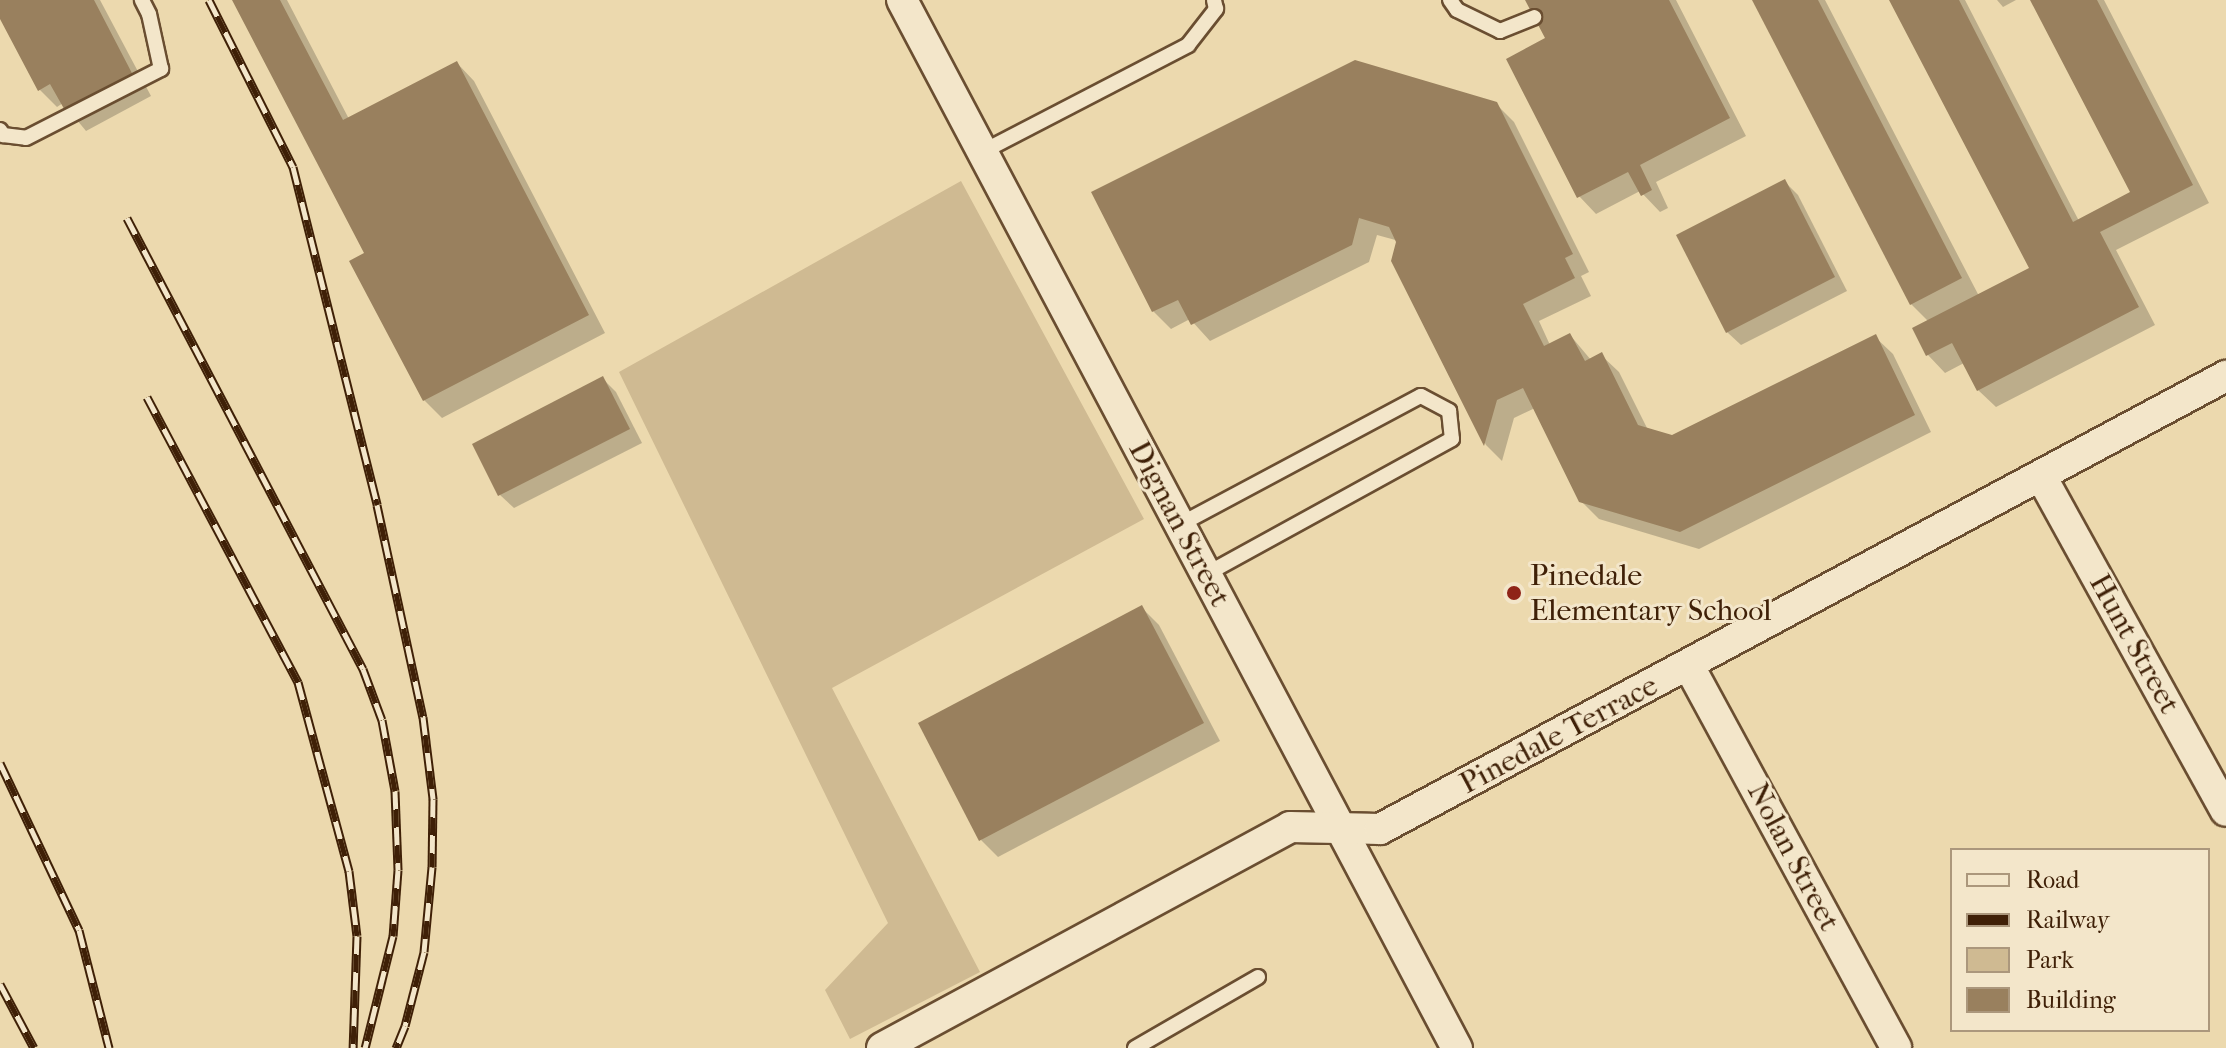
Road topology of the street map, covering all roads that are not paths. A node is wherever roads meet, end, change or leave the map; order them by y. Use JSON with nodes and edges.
{"nodes":[{"id":1,"x":142,"y":0,"type":"edge"},
{"id":2,"x":902,"y":0,"type":"edge"},
{"id":3,"x":1214,"y":0,"type":"edge"},
{"id":4,"x":1450,"y":0,"type":"edge"},
{"id":5,"x":1534,"y":17,"type":"dead end"},
{"id":6,"x":0,"y":130,"type":"edge"},
{"id":7,"x":982,"y":152,"type":"junction"},
{"id":8,"x":2226,"y":376,"type":"edge"},
{"id":9,"x":2042,"y":478,"type":"junction"},
{"id":10,"x":1179,"y":525,"type":"junction"},
{"id":11,"x":1206,"y":574,"type":"junction"},
{"id":12,"x":1689,"y":666,"type":"junction"},
{"id":13,"x":2226,"y":811,"type":"edge"},
{"id":14,"x":1337,"y":826,"type":"junction"},
{"id":15,"x":1258,"y":977,"type":"dead end"},
{"id":16,"x":882,"y":1048,"type":"edge"},
{"id":17,"x":1135,"y":1048,"type":"edge"},
{"id":18,"x":1457,"y":1048,"type":"edge"},
{"id":19,"x":1896,"y":1048,"type":"edge"}],
"edges":[{"from":1,"to":6,"type":"lane"},
{"from":2,"to":7,"type":"street","name":"Dignan Street"},
{"from":3,"to":7,"type":"lane"},
{"from":4,"to":5,"type":"lane"},
{"from":7,"to":10,"type":"street","name":"Dignan Street"},
{"from":8,"to":9,"type":"street","name":"Pinedale Terrace"},
{"from":9,"to":12,"type":"street","name":"Pinedale Terrace"},
{"from":9,"to":13,"type":"street","name":"Hunt Street"},
{"from":10,"to":11,"type":"street","name":"Dignan Street"},
{"from":10,"to":11,"type":"lane"},
{"from":11,"to":14,"type":"street","name":"Dignan Street"},
{"from":12,"to":14,"type":"street","name":"Pinedale Terrace"},
{"from":12,"to":19,"type":"street","name":"Nolan Street"},
{"from":14,"to":16,"type":"street","name":"Pinedale Terrace"},
{"from":14,"to":18,"type":"street","name":"Dignan Street"},
{"from":15,"to":17,"type":"lane"}]}
